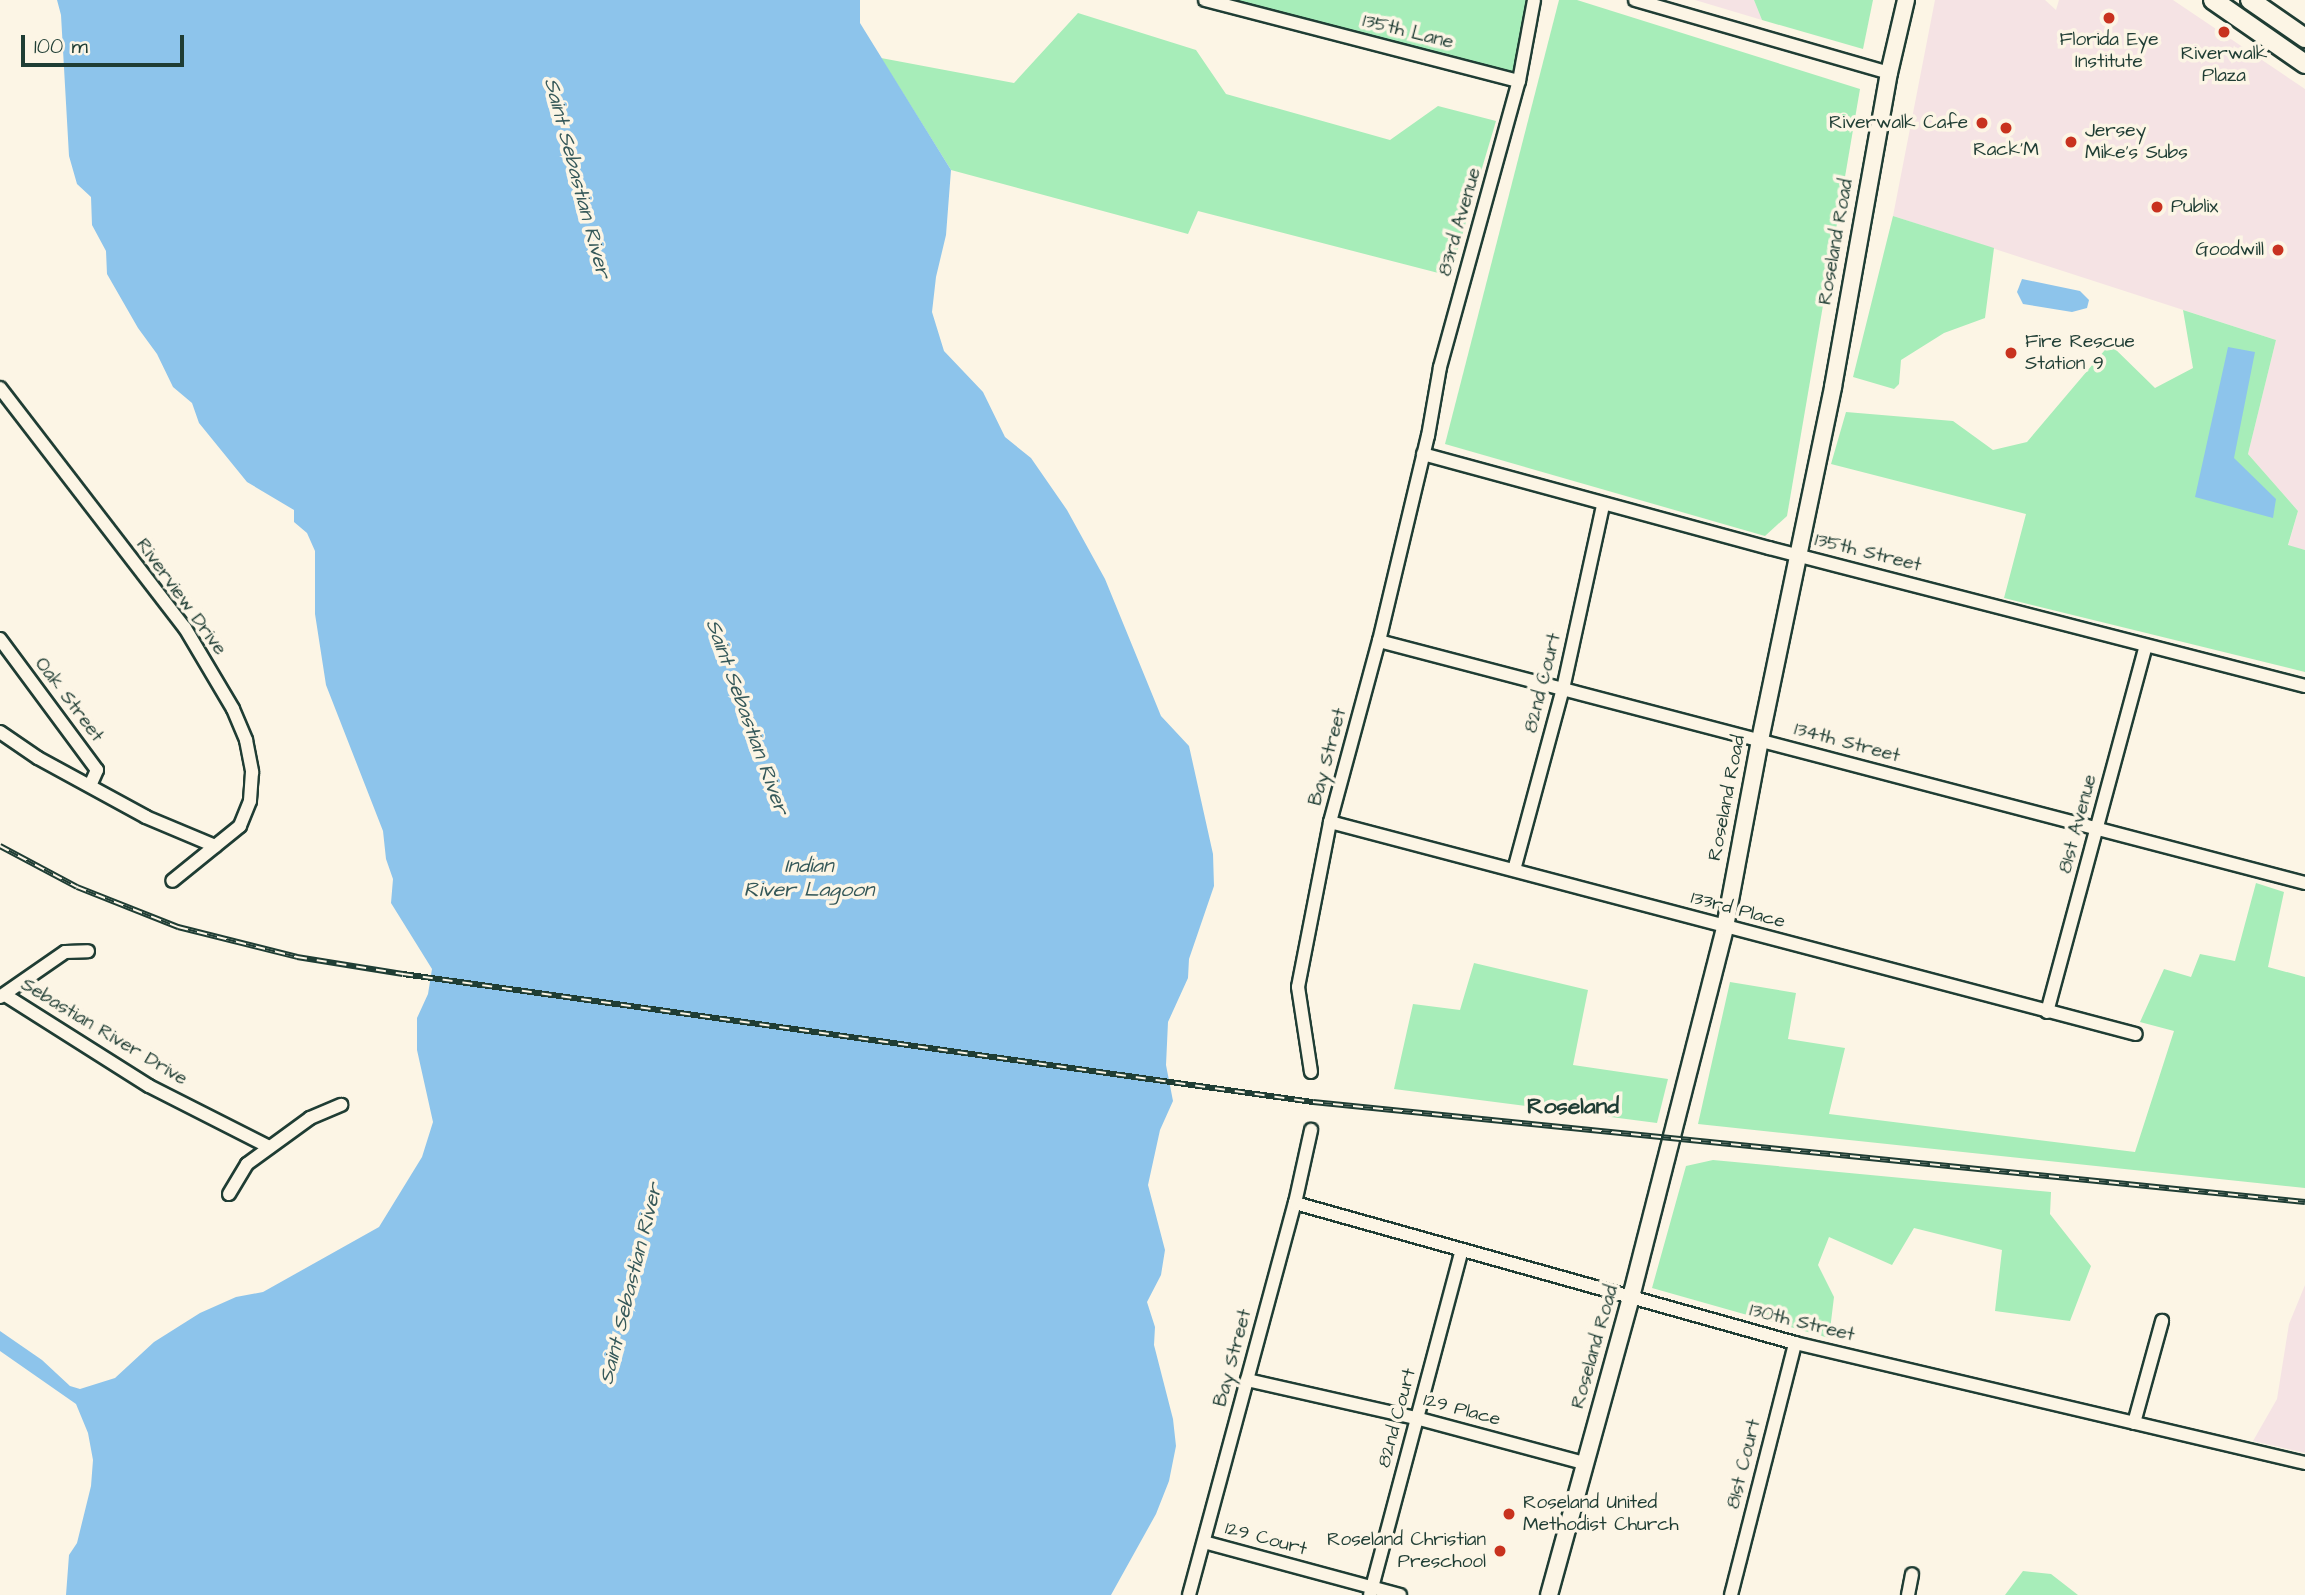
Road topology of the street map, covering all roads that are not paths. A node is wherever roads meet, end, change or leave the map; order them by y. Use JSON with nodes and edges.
{"nodes":[{"id":1,"x":1205,"y":0,"type":"edge"},
{"id":2,"x":1534,"y":0,"type":"edge"},
{"id":3,"x":1635,"y":0,"type":"edge"},
{"id":4,"x":1906,"y":0,"type":"edge"},
{"id":5,"x":2213,"y":0,"type":"edge"},
{"id":6,"x":2250,"y":0,"type":"edge"},
{"id":7,"x":2305,"y":38,"type":"edge"},
{"id":8,"x":2277,"y":45,"type":"junction"},
{"id":9,"x":2305,"y":52,"type":"edge"},
{"id":10,"x":2305,"y":64,"type":"edge"},
{"id":11,"x":1889,"y":73,"type":"junction"},
{"id":12,"x":1519,"y":81,"type":"junction"},
{"id":13,"x":0,"y":388,"type":"edge"},
{"id":14,"x":1423,"y":454,"type":"junction"},
{"id":15,"x":1603,"y":505,"type":"junction"},
{"id":16,"x":1797,"y":555,"type":"junction"},
{"id":17,"x":0,"y":639,"type":"edge"},
{"id":18,"x":1379,"y":641,"type":"junction"},
{"id":19,"x":2146,"y":646,"type":"junction"},
{"id":20,"x":2305,"y":686,"type":"edge"},
{"id":21,"x":1563,"y":690,"type":"junction"},
{"id":22,"x":0,"y":732,"type":"edge"},
{"id":23,"x":1760,"y":740,"type":"junction"},
{"id":24,"x":90,"y":786,"type":"junction"},
{"id":25,"x":1330,"y":822,"type":"junction"},
{"id":26,"x":2098,"y":828,"type":"junction"},
{"id":27,"x":215,"y":846,"type":"junction"},
{"id":28,"x":1514,"y":870,"type":"junction"},
{"id":29,"x":172,"y":881,"type":"dead end"},
{"id":30,"x":2305,"y":883,"type":"edge"},
{"id":31,"x":1725,"y":927,"type":"junction"},
{"id":32,"x":88,"y":951,"type":"dead end"},
{"id":33,"x":2,"y":996,"type":"edge"},
{"id":34,"x":2047,"y":1012,"type":"junction"},
{"id":35,"x":2136,"y":1034,"type":"dead end"},
{"id":36,"x":1311,"y":1072,"type":"dead end"},
{"id":37,"x":341,"y":1105,"type":"dead end"},
{"id":38,"x":1311,"y":1130,"type":"dead end"},
{"id":39,"x":269,"y":1147,"type":"junction"},
{"id":40,"x":229,"y":1194,"type":"dead end"},
{"id":41,"x":1295,"y":1203,"type":"junction"},
{"id":42,"x":1462,"y":1250,"type":"junction"},
{"id":43,"x":1631,"y":1297,"type":"junction"},
{"id":44,"x":2162,"y":1321,"type":"dead end"},
{"id":45,"x":1795,"y":1343,"type":"junction"},
{"id":46,"x":1247,"y":1380,"type":"junction"},
{"id":47,"x":1416,"y":1418,"type":"junction"},
{"id":48,"x":2134,"y":1423,"type":"junction"},
{"id":49,"x":1584,"y":1463,"type":"junction"},
{"id":50,"x":2305,"y":1463,"type":"edge"},
{"id":51,"x":1204,"y":1542,"type":"junction"},
{"id":52,"x":1912,"y":1574,"type":"dead end"},
{"id":53,"x":1371,"y":1592,"type":"edge"},
{"id":54,"x":1189,"y":1595,"type":"edge"},
{"id":55,"x":1400,"y":1595,"type":"edge"},
{"id":56,"x":1549,"y":1595,"type":"edge"},
{"id":57,"x":1731,"y":1595,"type":"edge"},
{"id":58,"x":1908,"y":1595,"type":"edge"}],
"edges":[{"from":1,"to":12,"type":"street","name":"135th Lane"},
{"from":2,"to":12,"type":"street","name":"83rd Avenue"},
{"from":3,"to":11,"type":"street"},
{"from":4,"to":11,"type":"main road","name":"Roseland Road"},
{"from":5,"to":8,"type":"main road"},
{"from":6,"to":7,"type":"main road"},
{"from":8,"to":9,"type":"main road"},
{"from":8,"to":10,"type":"main road"},
{"from":11,"to":16,"type":"main road","name":"Roseland Road"},
{"from":12,"to":14,"type":"street","name":"83rd Avenue"},
{"from":13,"to":27,"type":"street","name":"Riverview Drive"},
{"from":14,"to":15,"type":"street","name":"135th Street"},
{"from":14,"to":18,"type":"street","name":"Bay Street"},
{"from":15,"to":16,"type":"street","name":"135th Street"},
{"from":15,"to":21,"type":"street","name":"82nd Court"},
{"from":16,"to":19,"type":"street","name":"135th Street"},
{"from":16,"to":23,"type":"main road","name":"Roseland Road"},
{"from":17,"to":24,"type":"street","name":"Oak Street"},
{"from":18,"to":21,"type":"street","name":"134th Street"},
{"from":18,"to":25,"type":"street","name":"Bay Street"},
{"from":19,"to":20,"type":"street","name":"135th Street"},
{"from":19,"to":26,"type":"street","name":"81st Avenue"},
{"from":21,"to":23,"type":"street","name":"134th Street"},
{"from":21,"to":28,"type":"street","name":"82nd Court"},
{"from":22,"to":24,"type":"street"},
{"from":23,"to":26,"type":"street","name":"134th Street"},
{"from":23,"to":31,"type":"main road","name":"Roseland Road"},
{"from":24,"to":27,"type":"street"},
{"from":25,"to":28,"type":"street","name":"133rd Place"},
{"from":25,"to":36,"type":"street","name":"Bay Street"},
{"from":26,"to":30,"type":"street","name":"134th Street"},
{"from":26,"to":34,"type":"street","name":"81st Avenue"},
{"from":27,"to":29,"type":"street","name":"Riverview Drive"},
{"from":28,"to":31,"type":"street","name":"133rd Place"},
{"from":31,"to":34,"type":"street","name":"133rd Place"},
{"from":31,"to":43,"type":"main road","name":"Roseland Road"},
{"from":32,"to":33,"type":"street","name":"Sebastian River Drive"},
{"from":33,"to":39,"type":"street","name":"Sebastian River Drive"},
{"from":34,"to":35,"type":"street","name":"133rd Place"},
{"from":37,"to":39,"type":"street"},
{"from":38,"to":41,"type":"street","name":"Bay Street"},
{"from":39,"to":40,"type":"street"},
{"from":41,"to":42,"type":"street","name":"130th Street"},
{"from":41,"to":46,"type":"street","name":"Bay Street"},
{"from":42,"to":43,"type":"street","name":"130th Street"},
{"from":42,"to":47,"type":"street","name":"82nd Court"},
{"from":43,"to":45,"type":"street","name":"130th Street"},
{"from":43,"to":49,"type":"main road","name":"Roseland Road"},
{"from":44,"to":48,"type":"street"},
{"from":45,"to":48,"type":"street","name":"130th Street"},
{"from":45,"to":57,"type":"street","name":"81st Court"},
{"from":46,"to":47,"type":"street","name":"129 Place"},
{"from":46,"to":51,"type":"street","name":"Bay Street"},
{"from":47,"to":49,"type":"street","name":"129 Place"},
{"from":47,"to":53,"type":"street","name":"82nd Court"},
{"from":48,"to":50,"type":"street","name":"130th Street"},
{"from":49,"to":56,"type":"main road","name":"Roseland Road"},
{"from":51,"to":53,"type":"street","name":"129 Court"},
{"from":51,"to":54,"type":"street","name":"Bay Street"},
{"from":52,"to":58,"type":"street"},
{"from":53,"to":55,"type":"street","name":"129 Court"}]}
